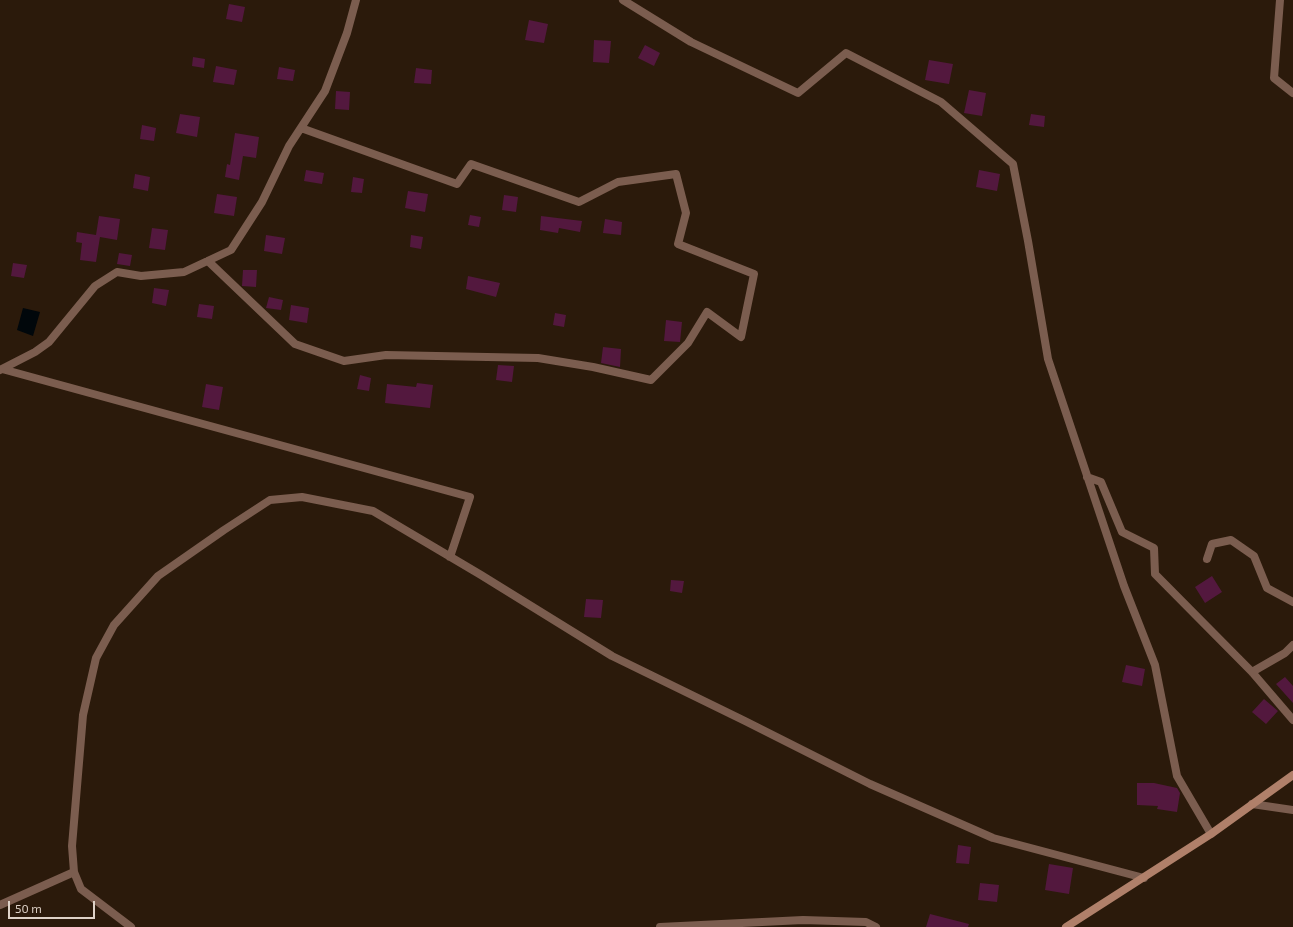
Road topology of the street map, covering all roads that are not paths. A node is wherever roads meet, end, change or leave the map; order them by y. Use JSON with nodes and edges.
{"nodes":[{"id":1,"x":356,"y":0,"type":"edge"},
{"id":2,"x":624,"y":0,"type":"edge"},
{"id":3,"x":1280,"y":0,"type":"edge"},
{"id":4,"x":1293,"y":93,"type":"edge"},
{"id":5,"x":301,"y":128,"type":"junction"},
{"id":6,"x":208,"y":261,"type":"junction"},
{"id":7,"x":1,"y":370,"type":"edge"},
{"id":8,"x":1088,"y":477,"type":"junction"},
{"id":9,"x":450,"y":557,"type":"junction"},
{"id":10,"x":1207,"y":559,"type":"dead end"},
{"id":11,"x":1293,"y":602,"type":"edge"},
{"id":12,"x":1293,"y":645,"type":"edge"},
{"id":13,"x":1252,"y":672,"type":"junction"},
{"id":14,"x":1293,"y":720,"type":"edge"},
{"id":15,"x":1293,"y":776,"type":"edge"},
{"id":16,"x":1252,"y":804,"type":"junction"},
{"id":17,"x":1293,"y":810,"type":"edge"},
{"id":18,"x":1211,"y":834,"type":"junction"},
{"id":19,"x":74,"y":872,"type":"junction"},
{"id":20,"x":1144,"y":878,"type":"junction"},
{"id":21,"x":0,"y":905,"type":"edge"},
{"id":22,"x":131,"y":927,"type":"edge"},
{"id":23,"x":660,"y":927,"type":"edge"},
{"id":24,"x":876,"y":927,"type":"edge"},
{"id":25,"x":1066,"y":927,"type":"edge"}],
"edges":[{"from":1,"to":5,"type":"street"},
{"from":2,"to":8,"type":"street"},
{"from":3,"to":4,"type":"street"},
{"from":5,"to":6,"type":"street"},
{"from":5,"to":6,"type":"street"},
{"from":6,"to":7,"type":"street"},
{"from":7,"to":9,"type":"street"},
{"from":8,"to":13,"type":"street"},
{"from":8,"to":18,"type":"street"},
{"from":9,"to":19,"type":"street"},
{"from":9,"to":20,"type":"street"},
{"from":10,"to":11,"type":"street"},
{"from":12,"to":13,"type":"street"},
{"from":13,"to":14,"type":"street"},
{"from":15,"to":16,"type":"main road"},
{"from":16,"to":17,"type":"street"},
{"from":16,"to":18,"type":"main road"},
{"from":18,"to":20,"type":"main road"},
{"from":19,"to":21,"type":"street"},
{"from":19,"to":22,"type":"street"},
{"from":20,"to":25,"type":"main road"},
{"from":23,"to":24,"type":"street"}]}
